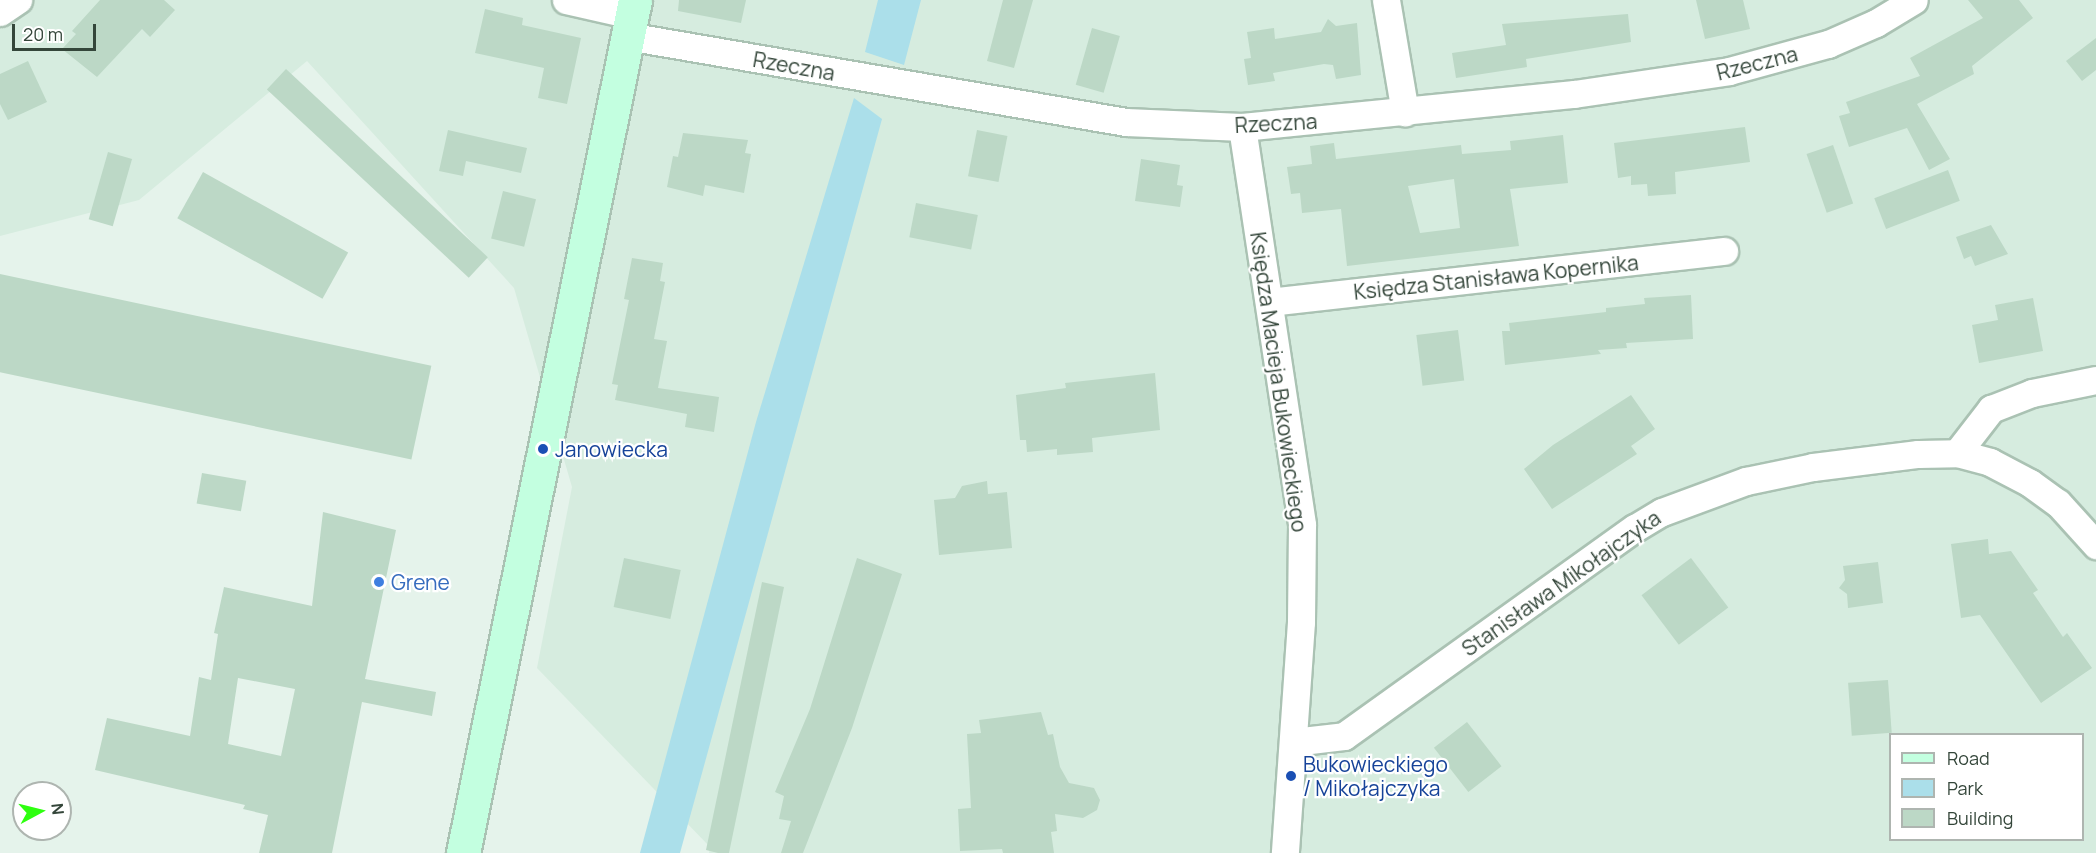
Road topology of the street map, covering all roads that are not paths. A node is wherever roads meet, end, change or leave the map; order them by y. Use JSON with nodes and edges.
{"nodes":[{"id":1,"x":18,"y":0,"type":"edge"},
{"id":2,"x":566,"y":0,"type":"edge"},
{"id":3,"x":1386,"y":0,"type":"edge"},
{"id":4,"x":1914,"y":0,"type":"edge"},
{"id":5,"x":0,"y":12,"type":"edge"},
{"id":6,"x":631,"y":17,"type":"edge"},
{"id":7,"x":1405,"y":112,"type":"junction"},
{"id":8,"x":1242,"y":126,"type":"junction"},
{"id":9,"x":1724,"y":251,"type":"dead end"},
{"id":10,"x":1269,"y":302,"type":"junction"},
{"id":11,"x":2096,"y":380,"type":"edge"},
{"id":12,"x":1957,"y":453,"type":"junction"},
{"id":13,"x":2096,"y":545,"type":"edge"},
{"id":14,"x":1293,"y":742,"type":"junction"},
{"id":15,"x":462,"y":853,"type":"edge"},
{"id":16,"x":1285,"y":853,"type":"edge"}],
"edges":[{"from":1,"to":5,"type":"street"},
{"from":2,"to":6,"type":"street","name":"Rzeczna"},
{"from":3,"to":7,"type":"street"},
{"from":4,"to":7,"type":"street","name":"Rzeczna"},
{"from":6,"to":8,"type":"street","name":"Rzeczna"},
{"from":6,"to":15,"type":"street"},
{"from":7,"to":8,"type":"street","name":"Rzeczna"},
{"from":8,"to":10,"type":"street","name":"Księdza Macieja Bukowieckiego"},
{"from":9,"to":10,"type":"street","name":"Księdza Stanisława Kopernika"},
{"from":10,"to":14,"type":"street","name":"Księdza Macieja Bukowieckiego"},
{"from":11,"to":12,"type":"street"},
{"from":12,"to":13,"type":"street","name":"Stanisława Mikołajczyka"},
{"from":12,"to":14,"type":"street","name":"Stanisława Mikołajczyka"},
{"from":14,"to":16,"type":"street","name":"Księdza Macieja Bukowieckiego"}]}
